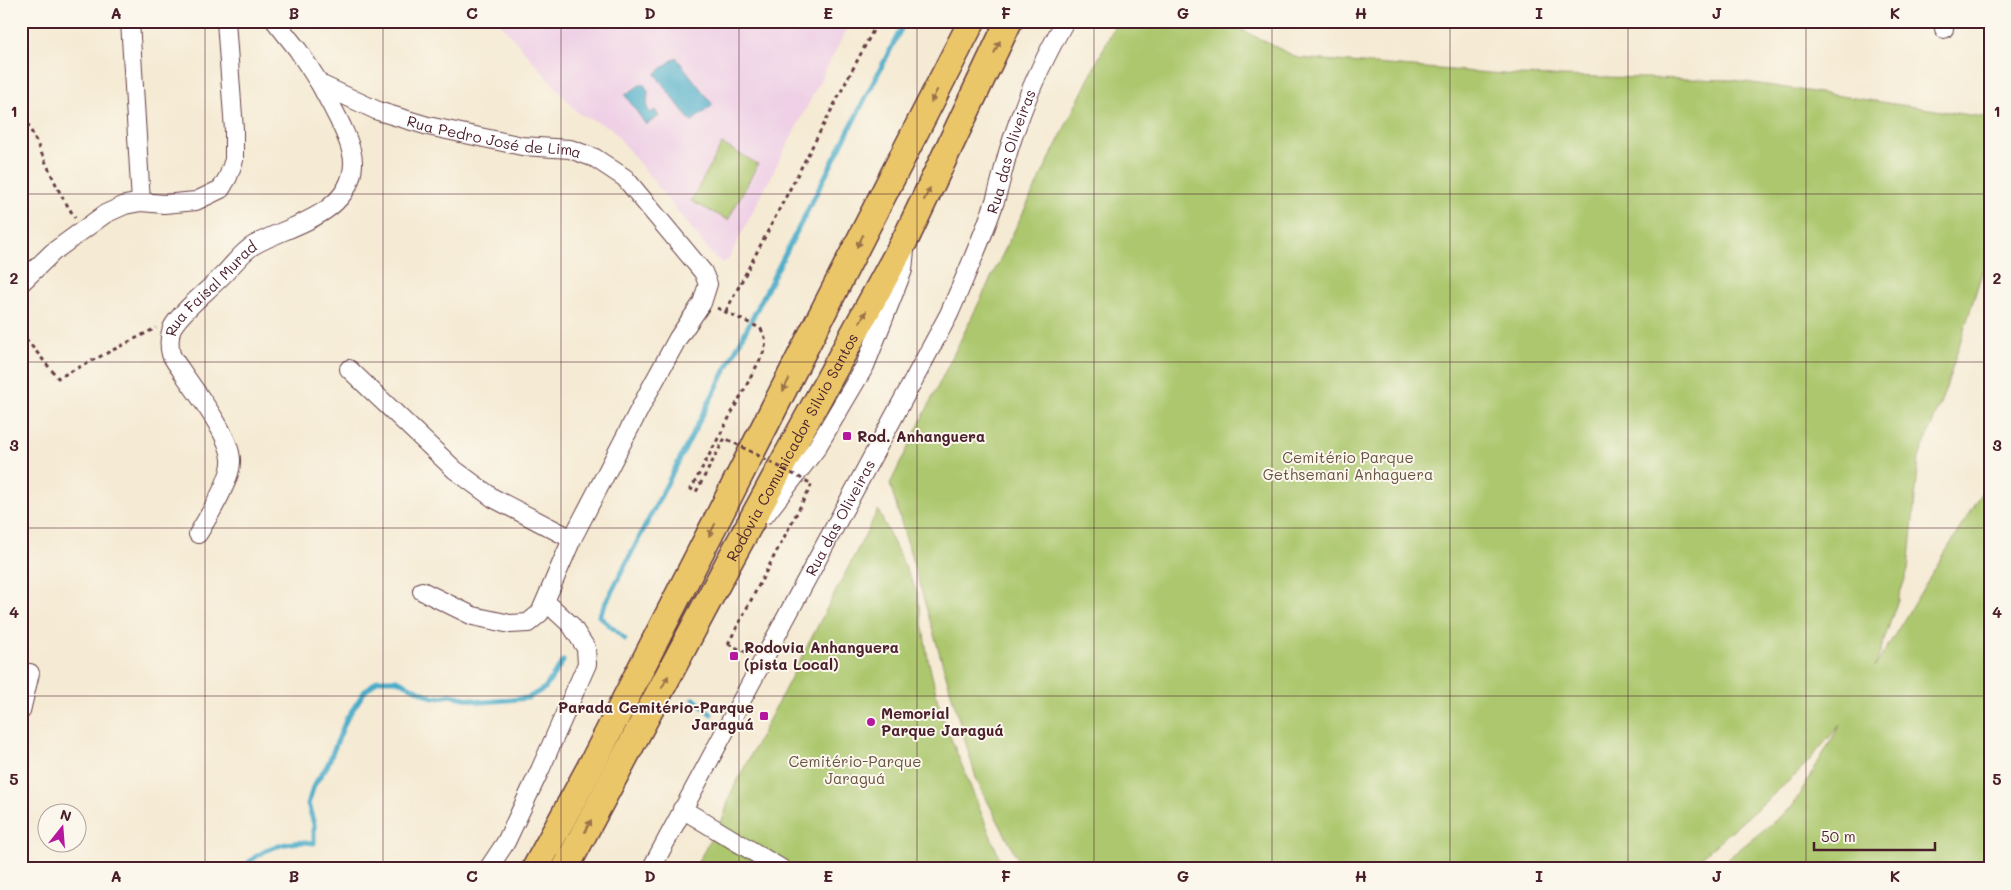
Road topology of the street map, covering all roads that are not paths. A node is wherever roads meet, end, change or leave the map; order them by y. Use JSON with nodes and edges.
{"nodes":[{"id":1,"x":130,"y":21,"type":"edge"},
{"id":2,"x":226,"y":21,"type":"edge"},
{"id":3,"x":275,"y":21,"type":"edge"},
{"id":4,"x":964,"y":21,"type":"edge"},
{"id":5,"x":972,"y":21,"type":"edge"},
{"id":6,"x":1010,"y":21,"type":"edge"},
{"id":7,"x":1065,"y":21,"type":"edge"},
{"id":8,"x":948,"y":69,"type":"junction"},
{"id":9,"x":320,"y":84,"type":"junction"},
{"id":10,"x":141,"y":202,"type":"junction"},
{"id":11,"x":21,"y":284,"type":"edge"},
{"id":12,"x":349,"y":369,"type":"dead end"},
{"id":13,"x":198,"y":534,"type":"dead end"},
{"id":14,"x":572,"y":539,"type":"junction"},
{"id":15,"x":422,"y":591,"type":"dead end"},
{"id":16,"x":546,"y":602,"type":"junction"},
{"id":17,"x":30,"y":673,"type":"dead end"},
{"id":18,"x":21,"y":711,"type":"edge"},
{"id":19,"x":682,"y":809,"type":"junction"},
{"id":20,"x":488,"y":869,"type":"edge"},
{"id":21,"x":535,"y":869,"type":"edge"},
{"id":22,"x":565,"y":869,"type":"edge"},
{"id":23,"x":652,"y":869,"type":"edge"},
{"id":24,"x":782,"y":869,"type":"edge"}],
"edges":[{"from":1,"to":10,"type":"street"},
{"from":2,"to":10,"type":"street"},
{"from":3,"to":9,"type":"street"},
{"from":4,"to":8,"type":"street"},
{"from":5,"to":8,"type":"highway","name":"Rodovia Comunicador Silvio Santos"},
{"from":22,"to":6,"type":"highway","name":"Rodovia Comunicador Silvio Santos","one_way":true},
{"from":7,"to":19,"type":"street","name":"Rua das Oliveiras"},
{"from":8,"to":21,"type":"highway","name":"Rodovia Comunicador Silvio Santos","one_way":true},
{"from":9,"to":13,"type":"street","name":"Rua Faisal Murad"},
{"from":9,"to":14,"type":"street","name":"Rua Pedro José de Lima"},
{"from":10,"to":11,"type":"street"},
{"from":12,"to":14,"type":"street"},
{"from":14,"to":16,"type":"street"},
{"from":15,"to":16,"type":"street"},
{"from":16,"to":20,"type":"street"},
{"from":17,"to":18,"type":"street"},
{"from":19,"to":23,"type":"street","name":"Rua das Oliveiras"},
{"from":19,"to":24,"type":"street"}]}
